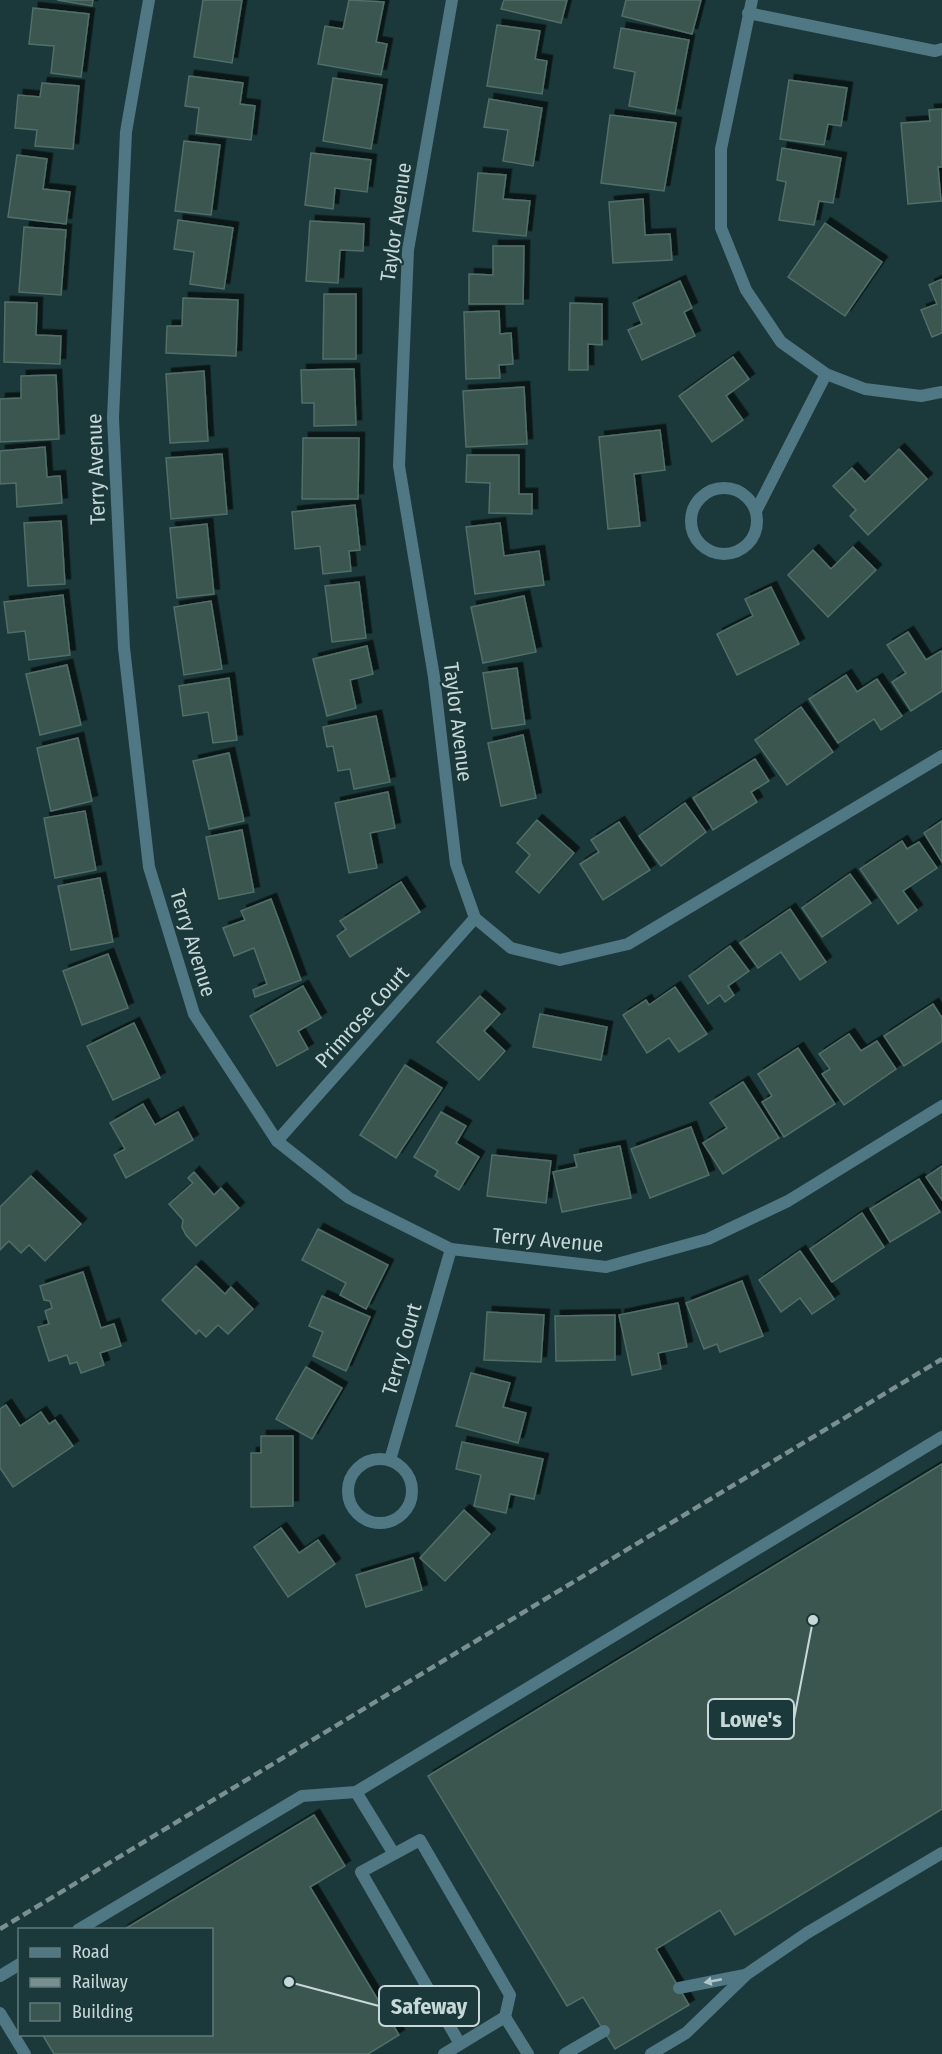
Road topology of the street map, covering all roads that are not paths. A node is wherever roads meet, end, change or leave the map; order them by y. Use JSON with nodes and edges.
{"nodes":[{"id":1,"x":149,"y":0,"type":"edge"},
{"id":2,"x":452,"y":0,"type":"edge"},
{"id":3,"x":752,"y":0,"type":"edge"},
{"id":4,"x":748,"y":13,"type":"junction"},
{"id":5,"x":942,"y":49,"type":"edge"},
{"id":6,"x":826,"y":374,"type":"junction"},
{"id":7,"x":942,"y":392,"type":"edge"},
{"id":8,"x":756,"y":511,"type":"junction"},
{"id":9,"x":942,"y":756,"type":"edge"},
{"id":10,"x":476,"y":918,"type":"junction"},
{"id":11,"x":942,"y":1107,"type":"edge"},
{"id":12,"x":277,"y":1141,"type":"junction"},
{"id":13,"x":451,"y":1249,"type":"junction"},
{"id":14,"x":942,"y":1437,"type":"edge"},
{"id":15,"x":390,"y":1460,"type":"junction"},
{"id":16,"x":356,"y":1792,"type":"junction"},
{"id":17,"x":942,"y":1852,"type":"edge"},
{"id":18,"x":394,"y":1854,"type":"junction"},
{"id":19,"x":80,"y":1928,"type":"edge"},
{"id":20,"x":18,"y":1965,"type":"edge"},
{"id":21,"x":747,"y":1974,"type":"junction"},
{"id":22,"x":0,"y":1976,"type":"edge"},
{"id":23,"x":680,"y":1988,"type":"dead end"},
{"id":24,"x":0,"y":2013,"type":"edge"},
{"id":25,"x":505,"y":2017,"type":"junction"},
{"id":26,"x":0,"y":2029,"type":"edge"},
{"id":27,"x":604,"y":2031,"type":"dead end"},
{"id":28,"x":460,"y":2044,"type":"junction"},
{"id":29,"x":16,"y":2054,"type":"edge"},
{"id":30,"x":25,"y":2054,"type":"edge"},
{"id":31,"x":444,"y":2054,"type":"edge"},
{"id":32,"x":528,"y":2054,"type":"edge"},
{"id":33,"x":565,"y":2054,"type":"edge"},
{"id":34,"x":651,"y":2054,"type":"edge"}],
"edges":[{"from":1,"to":12,"type":"street","name":"Terry Avenue"},
{"from":2,"to":10,"type":"street","name":"Taylor Avenue"},
{"from":3,"to":4,"type":"street"},
{"from":4,"to":5,"type":"street"},
{"from":4,"to":6,"type":"street"},
{"from":6,"to":7,"type":"street"},
{"from":6,"to":8,"type":"street"},
{"from":8,"to":8,"type":"street"},
{"from":9,"to":10,"type":"street","name":"Taylor Avenue"},
{"from":10,"to":12,"type":"street","name":"Primrose Court"},
{"from":11,"to":13,"type":"street","name":"Terry Avenue"},
{"from":12,"to":13,"type":"street","name":"Terry Avenue"},
{"from":13,"to":15,"type":"street","name":"Terry Court"},
{"from":14,"to":16,"type":"street"},
{"from":15,"to":15,"type":"street"},
{"from":16,"to":18,"type":"street"},
{"from":16,"to":19,"type":"street"},
{"from":17,"to":21,"type":"street"},
{"from":18,"to":25,"type":"street"},
{"from":18,"to":28,"type":"street"},
{"from":20,"to":22,"type":"street"},
{"from":21,"to":23,"type":"street","one_way":true},
{"from":21,"to":34,"type":"street"},
{"from":24,"to":30,"type":"street"},
{"from":25,"to":28,"type":"street"},
{"from":25,"to":32,"type":"street"},
{"from":26,"to":29,"type":"street"},
{"from":27,"to":33,"type":"street"},
{"from":28,"to":31,"type":"street"}]}
